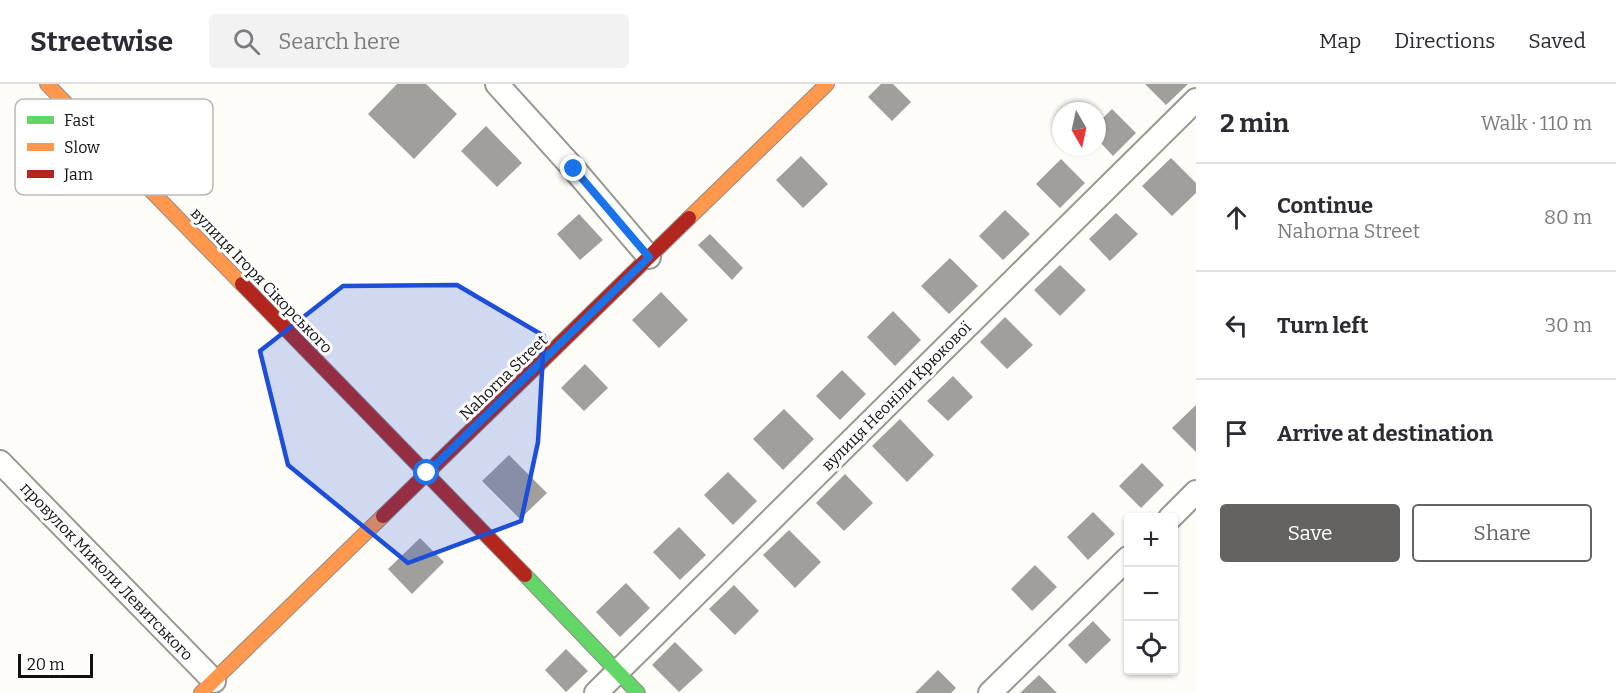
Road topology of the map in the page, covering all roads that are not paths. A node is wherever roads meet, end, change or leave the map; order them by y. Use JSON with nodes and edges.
{"nodes":[{"id":1,"x":47,"y":84,"type":"edge"},
{"id":2,"x":497,"y":84,"type":"edge"},
{"id":3,"x":827,"y":84,"type":"edge"},
{"id":4,"x":62,"y":99,"type":"edge"},
{"id":5,"x":1196,"y":100,"type":"edge"},
{"id":6,"x":155,"y":195,"type":"edge"},
{"id":7,"x":649,"y":257,"type":"junction"},
{"id":8,"x":0,"y":462,"type":"edge"},
{"id":9,"x":427,"y":473,"type":"junction"},
{"id":10,"x":1196,"y":492,"type":"edge"},
{"id":11,"x":1175,"y":513,"type":"edge"},
{"id":12,"x":1124,"y":562,"type":"edge"},
{"id":13,"x":618,"y":672,"type":"junction"},
{"id":14,"x":208,"y":687,"type":"edge"},
{"id":15,"x":596,"y":693,"type":"edge"},
{"id":16,"x":638,"y":693,"type":"edge"},
{"id":17,"x":990,"y":693,"type":"edge"}],
"edges":[{"from":1,"to":4,"type":"street","name":"вулиця Ігоря Сікорського"},
{"from":2,"to":7,"type":"street"},
{"from":3,"to":7,"type":"street","name":"Nahorna Street"},
{"from":5,"to":13,"type":"street","name":"вулиця Неоніли Крюкової"},
{"from":6,"to":9,"type":"street","name":"вулиця Ігоря Сікорського"},
{"from":7,"to":9,"type":"street","name":"Nahorna Street"},
{"from":8,"to":14,"type":"street","name":"провулок Миколи Левитського"},
{"from":9,"to":13,"type":"street","name":"вулиця Ігоря Сікорського"},
{"from":9,"to":14,"type":"street","name":"Nahorna Street"},
{"from":10,"to":11,"type":"street"},
{"from":12,"to":17,"type":"street"},
{"from":13,"to":15,"type":"street","name":"вулиця Неоніли Крюкової"},
{"from":13,"to":16,"type":"street","name":"вулиця Ігоря Сікорського"}]}
